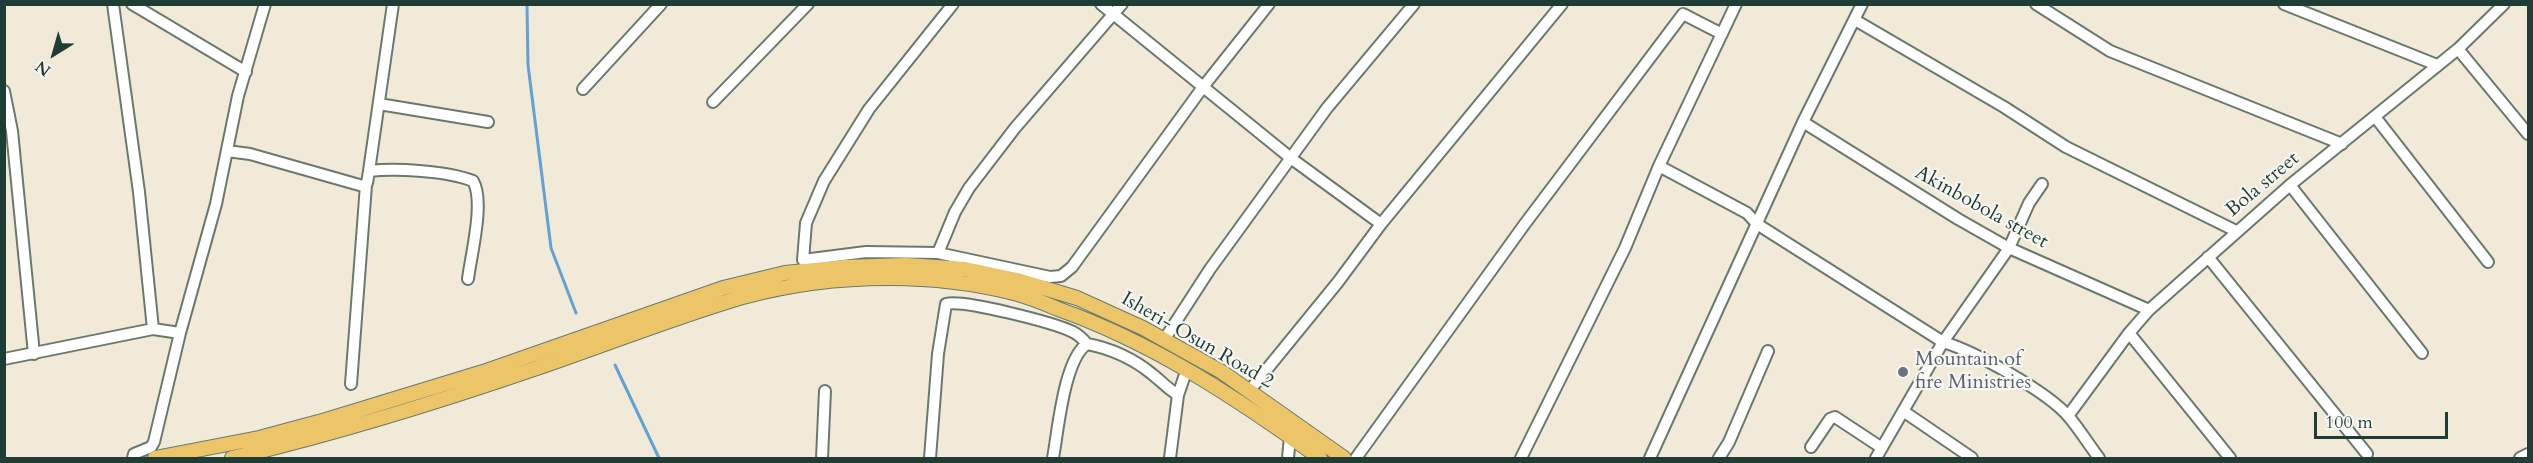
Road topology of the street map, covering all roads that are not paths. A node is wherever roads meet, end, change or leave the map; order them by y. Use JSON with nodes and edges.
{"nodes":[{"id":1,"x":113,"y":4,"type":"edge"},
{"id":2,"x":132,"y":4,"type":"edge"},
{"id":3,"x":265,"y":4,"type":"edge"},
{"id":4,"x":393,"y":4,"type":"edge"},
{"id":5,"x":661,"y":4,"type":"edge"},
{"id":6,"x":808,"y":4,"type":"edge"},
{"id":7,"x":953,"y":4,"type":"edge"},
{"id":8,"x":1101,"y":4,"type":"edge"},
{"id":9,"x":1122,"y":4,"type":"edge"},
{"id":10,"x":1269,"y":4,"type":"edge"},
{"id":11,"x":1414,"y":4,"type":"edge"},
{"id":12,"x":1562,"y":4,"type":"edge"},
{"id":13,"x":1736,"y":4,"type":"edge"},
{"id":14,"x":1862,"y":4,"type":"edge"},
{"id":15,"x":2036,"y":4,"type":"edge"},
{"id":16,"x":2284,"y":4,"type":"edge"},
{"id":17,"x":2504,"y":4,"type":"edge"},
{"id":18,"x":1114,"y":16,"type":"junction"},
{"id":19,"x":1855,"y":20,"type":"junction"},
{"id":20,"x":1722,"y":34,"type":"junction"},
{"id":21,"x":2458,"y":49,"type":"junction"},
{"id":22,"x":2437,"y":65,"type":"junction"},
{"id":23,"x":246,"y":72,"type":"junction"},
{"id":24,"x":1203,"y":87,"type":"junction"},
{"id":25,"x":583,"y":89,"type":"dead end"},
{"id":26,"x":4,"y":90,"type":"edge"},
{"id":27,"x":713,"y":102,"type":"dead end"},
{"id":28,"x":379,"y":104,"type":"junction"},
{"id":29,"x":2376,"y":118,"type":"junction"},
{"id":30,"x":488,"y":122,"type":"dead end"},
{"id":31,"x":1803,"y":122,"type":"junction"},
{"id":32,"x":2529,"y":134,"type":"edge"},
{"id":33,"x":2342,"y":144,"type":"junction"},
{"id":34,"x":227,"y":151,"type":"junction"},
{"id":35,"x":1292,"y":159,"type":"junction"},
{"id":36,"x":1659,"y":166,"type":"junction"},
{"id":37,"x":369,"y":171,"type":"junction"},
{"id":38,"x":2042,"y":184,"type":"dead end"},
{"id":39,"x":366,"y":185,"type":"junction"},
{"id":40,"x":2290,"y":185,"type":"junction"},
{"id":41,"x":1381,"y":224,"type":"junction"},
{"id":42,"x":1757,"y":224,"type":"junction"},
{"id":43,"x":2236,"y":231,"type":"junction"},
{"id":44,"x":2009,"y":248,"type":"junction"},
{"id":45,"x":938,"y":253,"type":"junction"},
{"id":46,"x":2208,"y":257,"type":"junction"},
{"id":47,"x":2488,"y":262,"type":"dead end"},
{"id":48,"x":468,"y":279,"type":"dead end"},
{"id":49,"x":2149,"y":310,"type":"junction"},
{"id":50,"x":153,"y":329,"type":"junction"},
{"id":51,"x":180,"y":333,"type":"junction"},
{"id":52,"x":2128,"y":333,"type":"junction"},
{"id":53,"x":1164,"y":340,"type":"junction"},
{"id":54,"x":1943,"y":342,"type":"junction"},
{"id":55,"x":1087,"y":344,"type":"junction"},
{"id":56,"x":1768,"y":351,"type":"dead end"},
{"id":57,"x":2422,"y":353,"type":"dead end"},
{"id":58,"x":34,"y":354,"type":"junction"},
{"id":59,"x":4,"y":359,"type":"edge"},
{"id":60,"x":1187,"y":369,"type":"junction"},
{"id":61,"x":351,"y":384,"type":"dead end"},
{"id":62,"x":1250,"y":390,"type":"junction"},
{"id":63,"x":825,"y":391,"type":"dead end"},
{"id":64,"x":1178,"y":395,"type":"junction"},
{"id":65,"x":1903,"y":411,"type":"junction"},
{"id":66,"x":2068,"y":416,"type":"junction"},
{"id":67,"x":1290,"y":437,"type":"junction"},
{"id":68,"x":1811,"y":447,"type":"dead end"},
{"id":69,"x":1882,"y":448,"type":"junction"},
{"id":70,"x":2367,"y":454,"type":"dead end"},
{"id":71,"x":2529,"y":454,"type":"edge"},
{"id":72,"x":133,"y":459,"type":"edge"},
{"id":73,"x":155,"y":459,"type":"edge"},
{"id":74,"x":232,"y":459,"type":"edge"},
{"id":75,"x":822,"y":459,"type":"edge"},
{"id":76,"x":930,"y":459,"type":"edge"},
{"id":77,"x":1053,"y":459,"type":"edge"},
{"id":78,"x":1170,"y":459,"type":"edge"},
{"id":79,"x":1288,"y":459,"type":"edge"},
{"id":80,"x":1320,"y":459,"type":"edge"},
{"id":81,"x":1344,"y":459,"type":"edge"},
{"id":82,"x":1356,"y":459,"type":"edge"},
{"id":83,"x":1521,"y":459,"type":"edge"},
{"id":84,"x":1650,"y":459,"type":"edge"},
{"id":85,"x":1719,"y":459,"type":"edge"},
{"id":86,"x":1876,"y":459,"type":"edge"},
{"id":87,"x":1972,"y":459,"type":"edge"},
{"id":88,"x":2099,"y":459,"type":"edge"},
{"id":89,"x":2229,"y":459,"type":"edge"},
{"id":90,"x":2520,"y":459,"type":"edge"}],
"edges":[{"from":1,"to":50,"type":"street"},
{"from":2,"to":23,"type":"street"},
{"from":3,"to":23,"type":"street"},
{"from":4,"to":28,"type":"street"},
{"from":5,"to":25,"type":"street"},
{"from":6,"to":27,"type":"street"},
{"from":7,"to":45,"type":"street"},
{"from":8,"to":18,"type":"street"},
{"from":9,"to":18,"type":"street"},
{"from":10,"to":24,"type":"street"},
{"from":11,"to":35,"type":"street"},
{"from":12,"to":41,"type":"street"},
{"from":13,"to":20,"type":"street"},
{"from":14,"to":19,"type":"street"},
{"from":15,"to":33,"type":"street"},
{"from":16,"to":22,"type":"street"},
{"from":17,"to":21,"type":"street","name":"Bola street"},
{"from":18,"to":24,"type":"street"},
{"from":18,"to":45,"type":"street"},
{"from":19,"to":31,"type":"street"},
{"from":19,"to":43,"type":"street"},
{"from":20,"to":36,"type":"street"},
{"from":20,"to":82,"type":"street"},
{"from":21,"to":22,"type":"street","name":"Bola street"},
{"from":21,"to":32,"type":"street"},
{"from":22,"to":29,"type":"street","name":"Bola street"},
{"from":23,"to":34,"type":"street"},
{"from":24,"to":35,"type":"street"},
{"from":24,"to":45,"type":"street"},
{"from":26,"to":58,"type":"street"},
{"from":28,"to":30,"type":"street"},
{"from":28,"to":37,"type":"street"},
{"from":29,"to":33,"type":"street","name":"Bola street"},
{"from":29,"to":47,"type":"street"},
{"from":31,"to":42,"type":"street"},
{"from":31,"to":44,"type":"street","name":"Akinbobola street"},
{"from":33,"to":40,"type":"street","name":"Bola street"},
{"from":34,"to":39,"type":"street"},
{"from":34,"to":51,"type":"street"},
{"from":35,"to":41,"type":"street"},
{"from":35,"to":53,"type":"street"},
{"from":36,"to":42,"type":"street"},
{"from":36,"to":83,"type":"street"},
{"from":37,"to":39,"type":"street"},
{"from":37,"to":48,"type":"street"},
{"from":38,"to":44,"type":"street"},
{"from":39,"to":61,"type":"street"},
{"from":40,"to":43,"type":"street","name":"Bola street"},
{"from":40,"to":57,"type":"street"},
{"from":41,"to":62,"type":"street"},
{"from":42,"to":54,"type":"street"},
{"from":42,"to":84,"type":"street"},
{"from":43,"to":46,"type":"street","name":"Bola street"},
{"from":44,"to":49,"type":"street","name":"Akinbobola street"},
{"from":44,"to":54,"type":"street"},
{"from":46,"to":49,"type":"street","name":"Bola street"},
{"from":46,"to":70,"type":"street"},
{"from":49,"to":52,"type":"street","name":"Bola street"},
{"from":50,"to":51,"type":"street"},
{"from":50,"to":58,"type":"street"},
{"from":51,"to":72,"type":"street"},
{"from":52,"to":66,"type":"street","name":"Bola street"},
{"from":52,"to":89,"type":"street"},
{"from":53,"to":62,"type":"main road","name":"Isheri- Osun Road 2"},
{"from":53,"to":73,"type":"main road","name":"Isheri- Osun Road 2"},
{"from":54,"to":65,"type":"street"},
{"from":54,"to":66,"type":"street"},
{"from":55,"to":64,"type":"street"},
{"from":55,"to":76,"type":"street"},
{"from":55,"to":77,"type":"street"},
{"from":56,"to":85,"type":"street"},
{"from":58,"to":59,"type":"street"},
{"from":60,"to":64,"type":"street"},
{"from":60,"to":67,"type":"main road"},
{"from":60,"to":74,"type":"main road"},
{"from":62,"to":81,"type":"main road","name":"Isheri- Osun Road 2"},
{"from":63,"to":75,"type":"street"},
{"from":64,"to":78,"type":"street"},
{"from":65,"to":69,"type":"street"},
{"from":65,"to":87,"type":"street"},
{"from":66,"to":88,"type":"street"},
{"from":67,"to":79,"type":"street"},
{"from":67,"to":80,"type":"main road"},
{"from":68,"to":69,"type":"street"},
{"from":69,"to":86,"type":"street"},
{"from":71,"to":90,"type":"street"}]}
